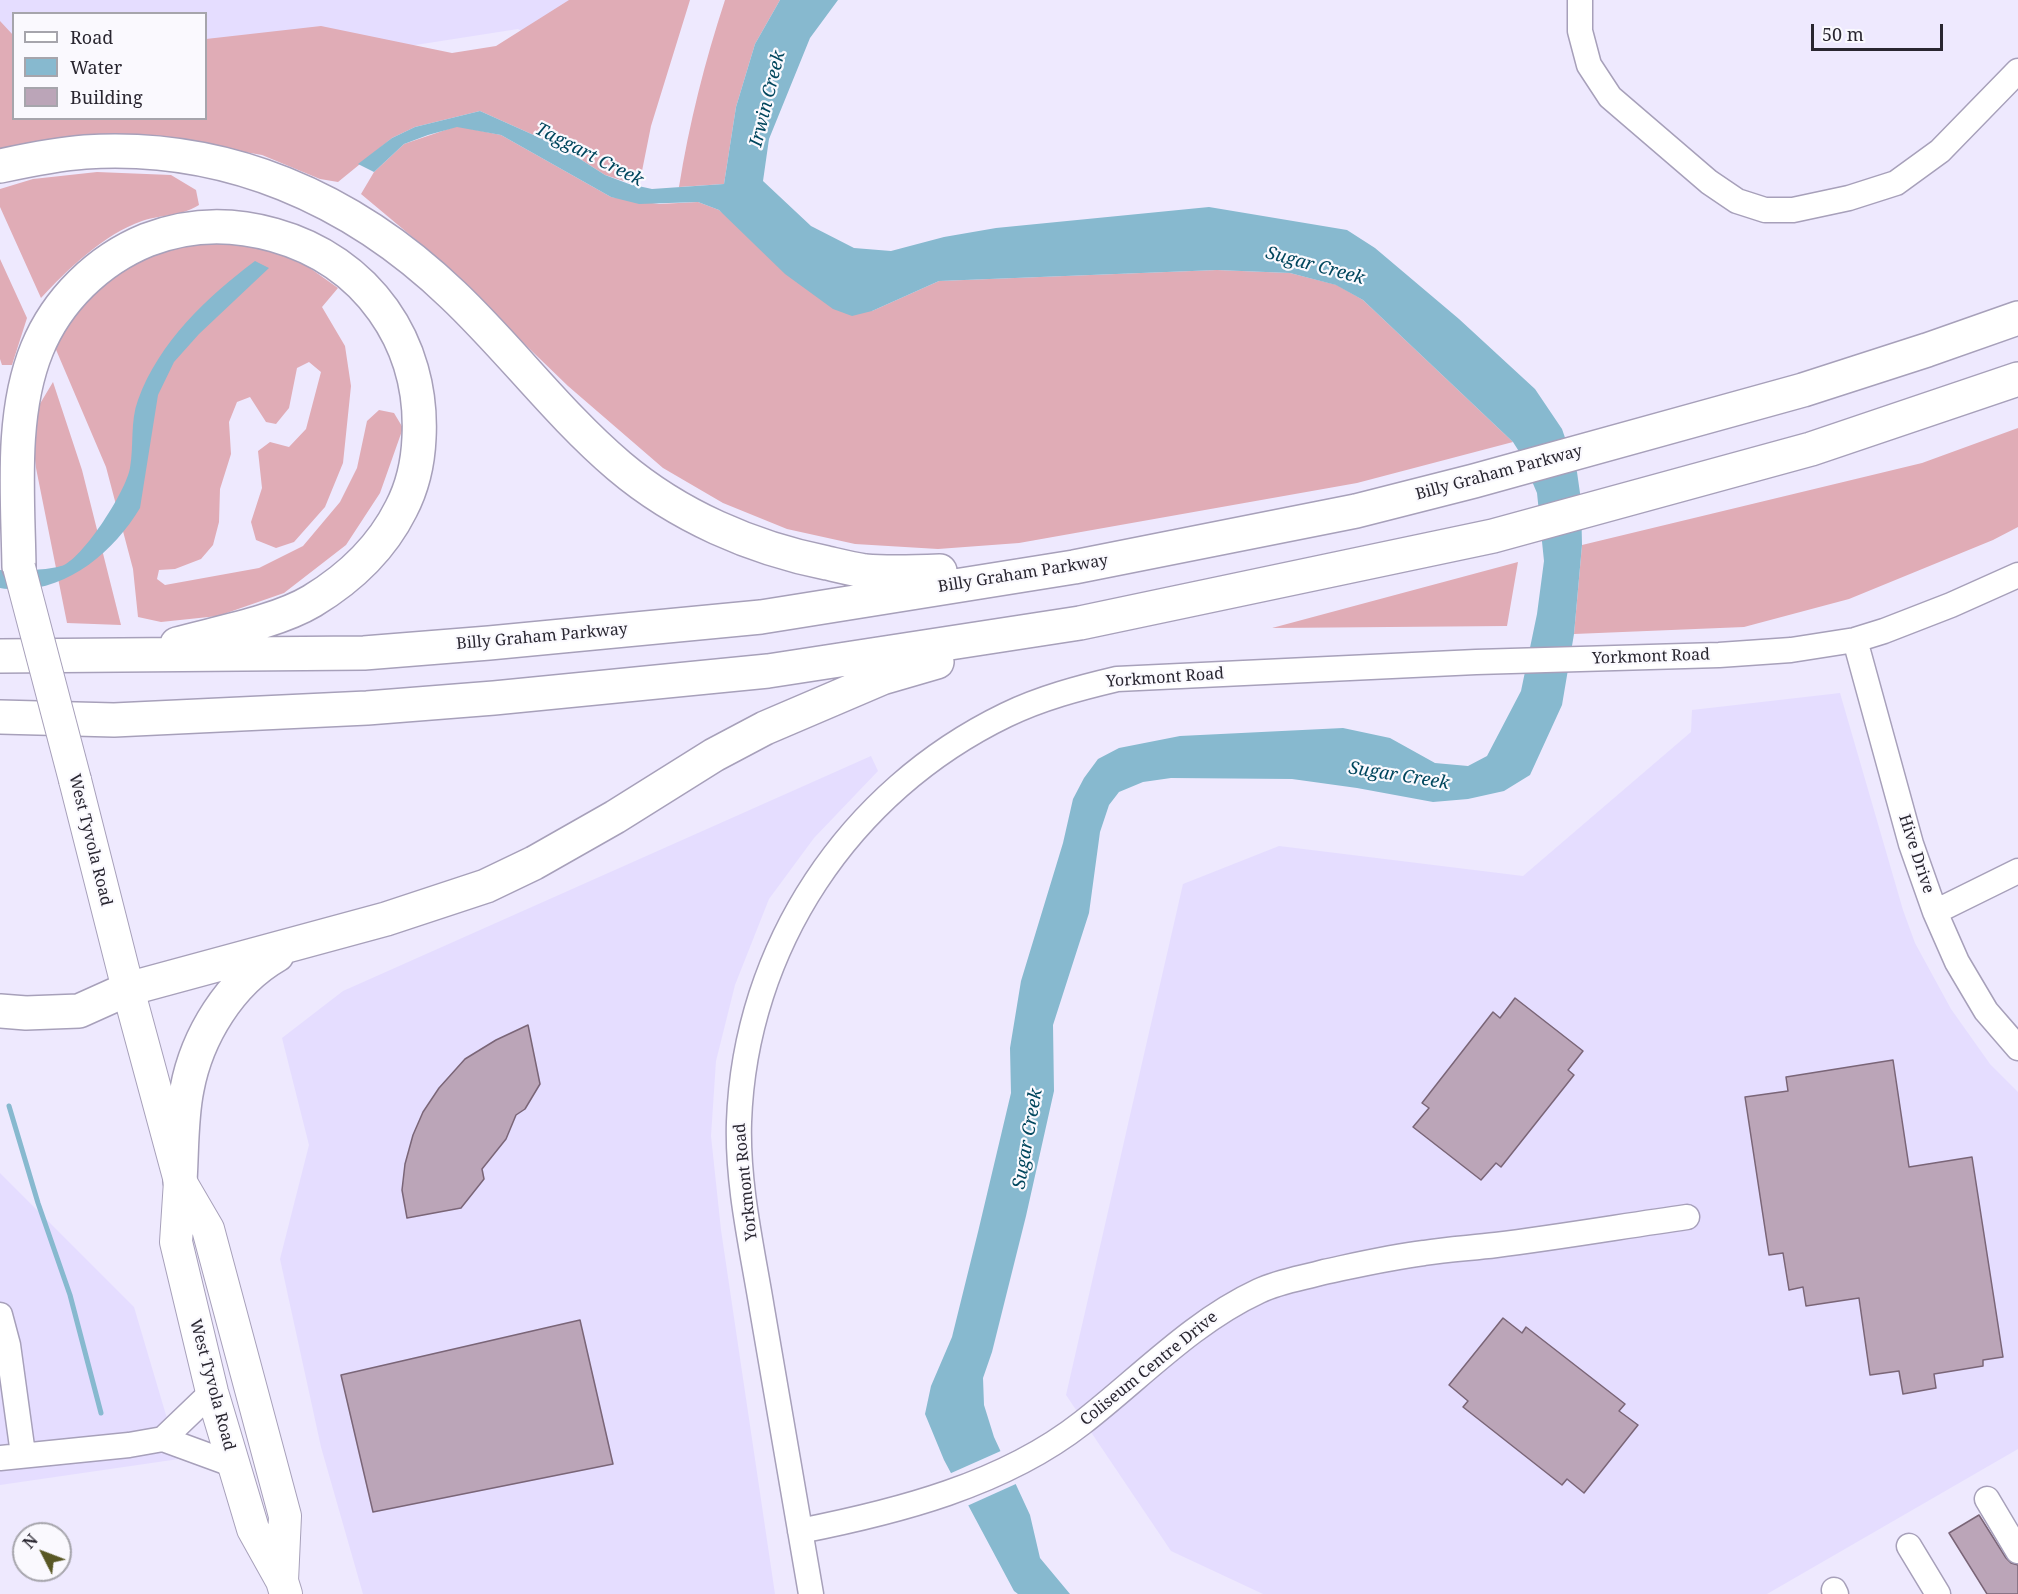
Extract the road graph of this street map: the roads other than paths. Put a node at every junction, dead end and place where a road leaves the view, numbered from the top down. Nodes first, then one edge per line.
1 (1580, 0) edge
2 (2018, 71) edge
3 (0, 166) edge
4 (2018, 318) edge
5 (2018, 368) edge
6 (2018, 379) edge
7 (1966, 397) junction
8 (9, 496) edge
9 (19, 567) joint
10 (1074, 567) junction
11 (2018, 575) edge
12 (1080, 622) junction
13 (1855, 640) junction
14 (0, 656) edge
15 (131, 656) junction
16 (0, 717) edge
17 (2018, 871) edge
18 (1935, 912) junction
19 (297, 943) junction
20 (128, 988) junction
21 (0, 1011) edge
22 (2018, 1048) edge
23 (180, 1181) junction
24 (1687, 1217) dead end
25 (0, 1315) edge
26 (212, 1392) junction
27 (163, 1439) junction
28 (12, 1456) edge
29 (234, 1465) junction
30 (1987, 1499) dead end
31 (800, 1531) junction
32 (1909, 1546) dead end
33 (2018, 1551) edge
34 (284, 1587) edge
35 (811, 1594) edge
36 (1938, 1594) edge

1 - 2 street
3 - 10 highway
4 - 10 highway, Billy Graham Parkway
5 - 7 street
6 - 7 highway
7 - 12 highway
8 - 9 highway
8 - 15 highway
9 - 20 main road, West Tyvola Road, bridge
10 - 15 highway, Billy Graham Parkway
11 - 13 street, Yorkmont Road
12 - 16 highway
12 - 19 highway
13 - 18 street, Hive Drive
13 - 31 street, Yorkmont Road
14 - 15 highway, Billy Graham Parkway
17 - 18 street
18 - 22 street, Hive Drive
19 - 20 highway
19 - 23 highway
20 - 21 highway
20 - 23 main road, West Tyvola Road
23 - 26 main road, West Tyvola Road
23 - 34 main road, West Tyvola Road
24 - 31 street, Coliseum Centre Drive
25 - 28 street
26 - 27 street
26 - 29 main road, West Tyvola Road
27 - 28 street
27 - 29 street
29 - 34 main road, West Tyvola Road
30 - 33 street
31 - 35 street, Yorkmont Road
32 - 36 street

